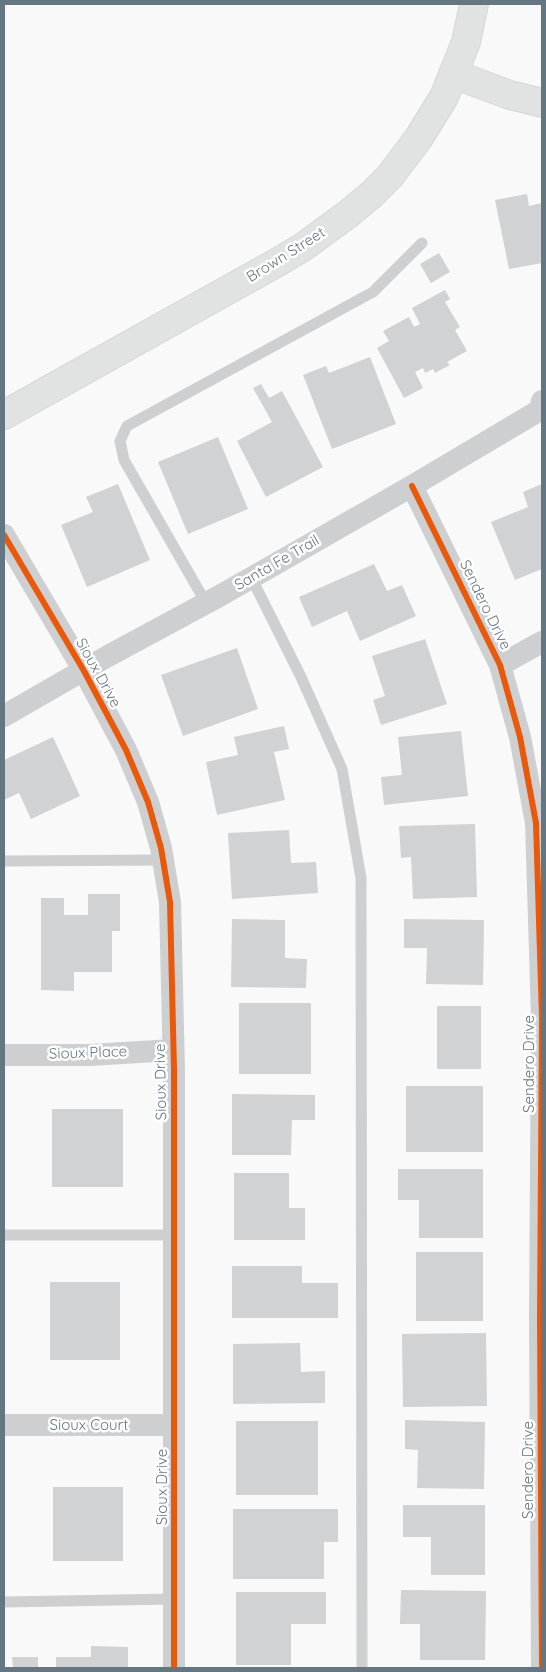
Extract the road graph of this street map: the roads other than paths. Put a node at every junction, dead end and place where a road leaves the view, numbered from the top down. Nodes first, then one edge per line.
1 (474, 4) edge
2 (453, 74) junction
3 (542, 102) edge
4 (422, 243) dead end
5 (542, 401) edge
6 (4, 415) edge
7 (412, 486) junction
8 (4, 535) edge
9 (251, 577) junction
10 (206, 603) junction
11 (542, 642) edge
12 (500, 665) junction
13 (84, 671) junction
14 (4, 716) edge
15 (163, 860) junction
16 (4, 861) edge
17 (173, 1050) junction
18 (4, 1055) edge
19 (4, 1235) edge
20 (173, 1235) junction
21 (4, 1425) edge
22 (174, 1425) junction
23 (174, 1599) junction
24 (4, 1602) edge
25 (174, 1668) edge
26 (362, 1668) edge
27 (542, 1668) edge

1 - 2 main road, Brown Street
2 - 3 main road
2 - 6 main road, Brown Street
4 - 10 lane
5 - 7 street, Santa Fe Trail
7 - 9 street, Santa Fe Trail
7 - 12 street, Sendero Drive
8 - 13 street, Sioux Drive
9 - 10 street, Santa Fe Trail
9 - 26 lane
10 - 13 street, Santa Fe Trail
11 - 12 street
12 - 27 street, Sendero Drive
13 - 14 street, Santa Fe Trail
13 - 15 street, Sioux Drive
15 - 16 lane
15 - 17 street, Sioux Drive
17 - 18 street, Sioux Place
17 - 20 street, Sioux Drive
19 - 20 lane
20 - 22 street, Sioux Drive
21 - 22 street, Sioux Court
22 - 23 street, Sioux Drive
23 - 24 lane
23 - 25 street, Sioux Drive

